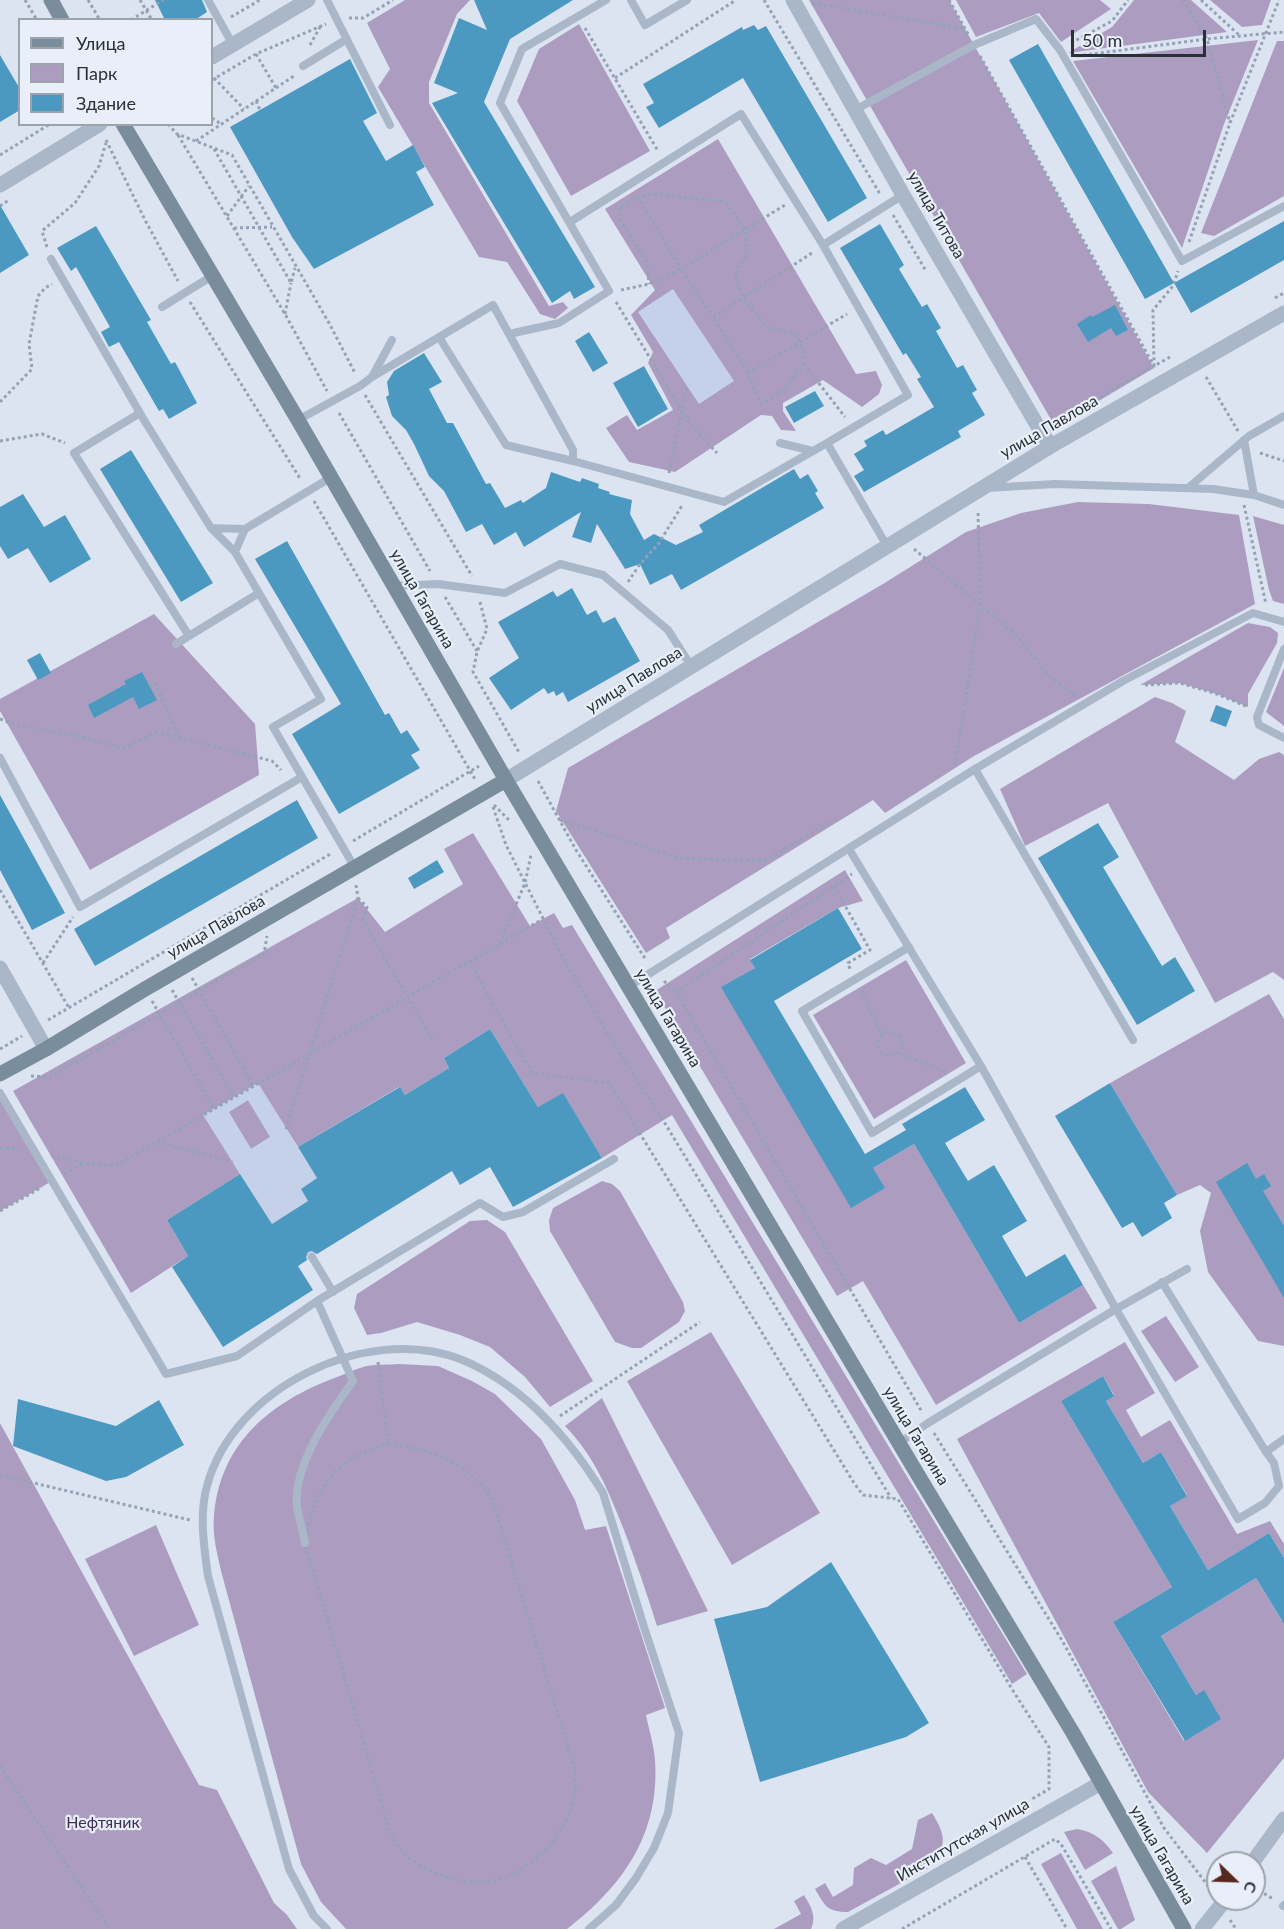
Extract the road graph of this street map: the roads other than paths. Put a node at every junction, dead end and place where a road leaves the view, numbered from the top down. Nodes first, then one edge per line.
1 (51, 0) edge
2 (208, 0) edge
3 (308, 0) edge
4 (327, 0) edge
5 (606, 0) edge
6 (631, 0) edge
7 (687, 0) edge
8 (793, 0) edge
9 (61, 18) edge
10 (347, 39) junction
11 (233, 45) junction
12 (213, 56) edge
13 (303, 66) road end
14 (855, 110) junction
15 (390, 125) dead end
16 (97, 126) edge
17 (124, 126) edge
18 (0, 185) edge
19 (903, 195) junction
20 (1284, 206) edge
21 (570, 222) junction
22 (823, 245) junction
23 (51, 260) road end
24 (212, 276) junction
25 (162, 308) dead end
26 (1284, 313) edge
27 (509, 333) junction
28 (439, 337) junction
29 (392, 340) dead end
30 (372, 377) junction
31 (140, 413) junction
32 (1284, 416) edge
33 (298, 420) junction
34 (1244, 440) junction
35 (780, 443) dead end
36 (827, 443) junction
37 (1051, 446) junction
38 (813, 451) junction
39 (573, 460) junction
40 (330, 478) junction
41 (1188, 488) junction
42 (977, 491) junction
43 (1254, 495) junction
44 (1284, 505) edge
45 (211, 528) junction
46 (245, 529) junction
47 (887, 546) junction
48 (235, 552) junction
49 (393, 586) junction
50 (259, 593) junction
51 (1284, 622) edge
52 (189, 636) junction
53 (176, 644) dead end
54 (1284, 649) edge
55 (691, 666) junction
56 (1284, 738) edge
57 (0, 758) edge
58 (975, 769) junction
59 (302, 777) junction
60 (506, 780) junction
61 (849, 849) junction
62 (354, 868) junction
63 (909, 947) junction
64 (0, 968) edge
65 (628, 987) junction
66 (1133, 1040) dead end
67 (46, 1049) junction
68 (981, 1066) junction
69 (0, 1074) edge
70 (0, 1093) edge
71 (614, 1159) dead end
72 (312, 1257) dead end
73 (1187, 1269) dead end
74 (1162, 1282) junction
75 (333, 1292) junction
76 (317, 1301) junction
77 (1116, 1309) junction
78 (343, 1359) junction
79 (1284, 1439) edge
80 (899, 1443) junction
81 (1266, 1452) junction
82 (305, 1544) road end
83 (1101, 1783) junction
84 (1284, 1819) edge
85 (1261, 1851) edge
86 (1216, 1911) edge
87 (327, 1929) edge
88 (590, 1929) edge
89 (843, 1929) edge
90 (1184, 1929) edge
91 (1202, 1929) edge

1 - 9 main road
2 - 11 lane
3 - 11 street
4 - 10 lane
5 - 21 lane
6 - 7 lane
8 - 14 street, улица Титова
10 - 13 lane
10 - 15 lane
11 - 12 street
14 - 19 street, улица Титова
14 - 20 lane
16 - 18 street
17 - 24 main road, улица Гагарина
19 - 22 lane
19 - 37 street, улица Титова
21 - 22 lane
21 - 27 lane
22 - 36 lane
23 - 31 lane
24 - 25 lane
24 - 33 main road, улица Гагарина
26 - 37 street, улица Павлова
27 - 28 lane
27 - 39 lane
28 - 30 lane
28 - 39 lane
29 - 30 lane
30 - 33 lane
31 - 45 lane
31 - 52 lane
32 - 34 lane
33 - 40 main road, улица Гагарина
34 - 41 lane
34 - 43 lane
35 - 38 lane
36 - 38 lane
36 - 47 lane
37 - 42 street, улица Павлова
38 - 39 lane
40 - 46 lane
40 - 49 main road, улица Гагарина
41 - 42 lane
41 - 43 lane
42 - 47 street, улица Павлова
43 - 44 lane
45 - 46 lane
45 - 48 lane
46 - 48 lane
47 - 55 street, улица Павлова
48 - 50 lane
49 - 55 lane
49 - 60 main road, улица Гагарина
50 - 52 lane
50 - 59 lane
51 - 58 lane
52 - 53 lane
54 - 56 lane
55 - 60 street, улица Павлова
57 - 59 lane
58 - 61 lane
58 - 66 lane
59 - 62 lane
60 - 62 main road, улица Павлова
60 - 65 main road, улица Гагарина
61 - 63 lane
61 - 65 lane
62 - 67 main road, улица Павлова
63 - 68 lane
63 - 68 lane
64 - 67 street
65 - 80 main road, улица Гагарина
67 - 69 main road, улица Павлова
68 - 77 lane
70 - 76 lane
71 - 75 lane
72 - 75 lane
73 - 74 lane
74 - 77 lane
74 - 81 lane
75 - 76 lane
76 - 78 lane
77 - 80 lane
77 - 81 lane
78 - 82 lane
78 - 87 lane
78 - 88 lane
79 - 81 lane
80 - 83 main road, улица Гагарина
83 - 89 street, Институтская улица
83 - 90 main road, улица Гагарина
84 - 85 street
86 - 91 street

